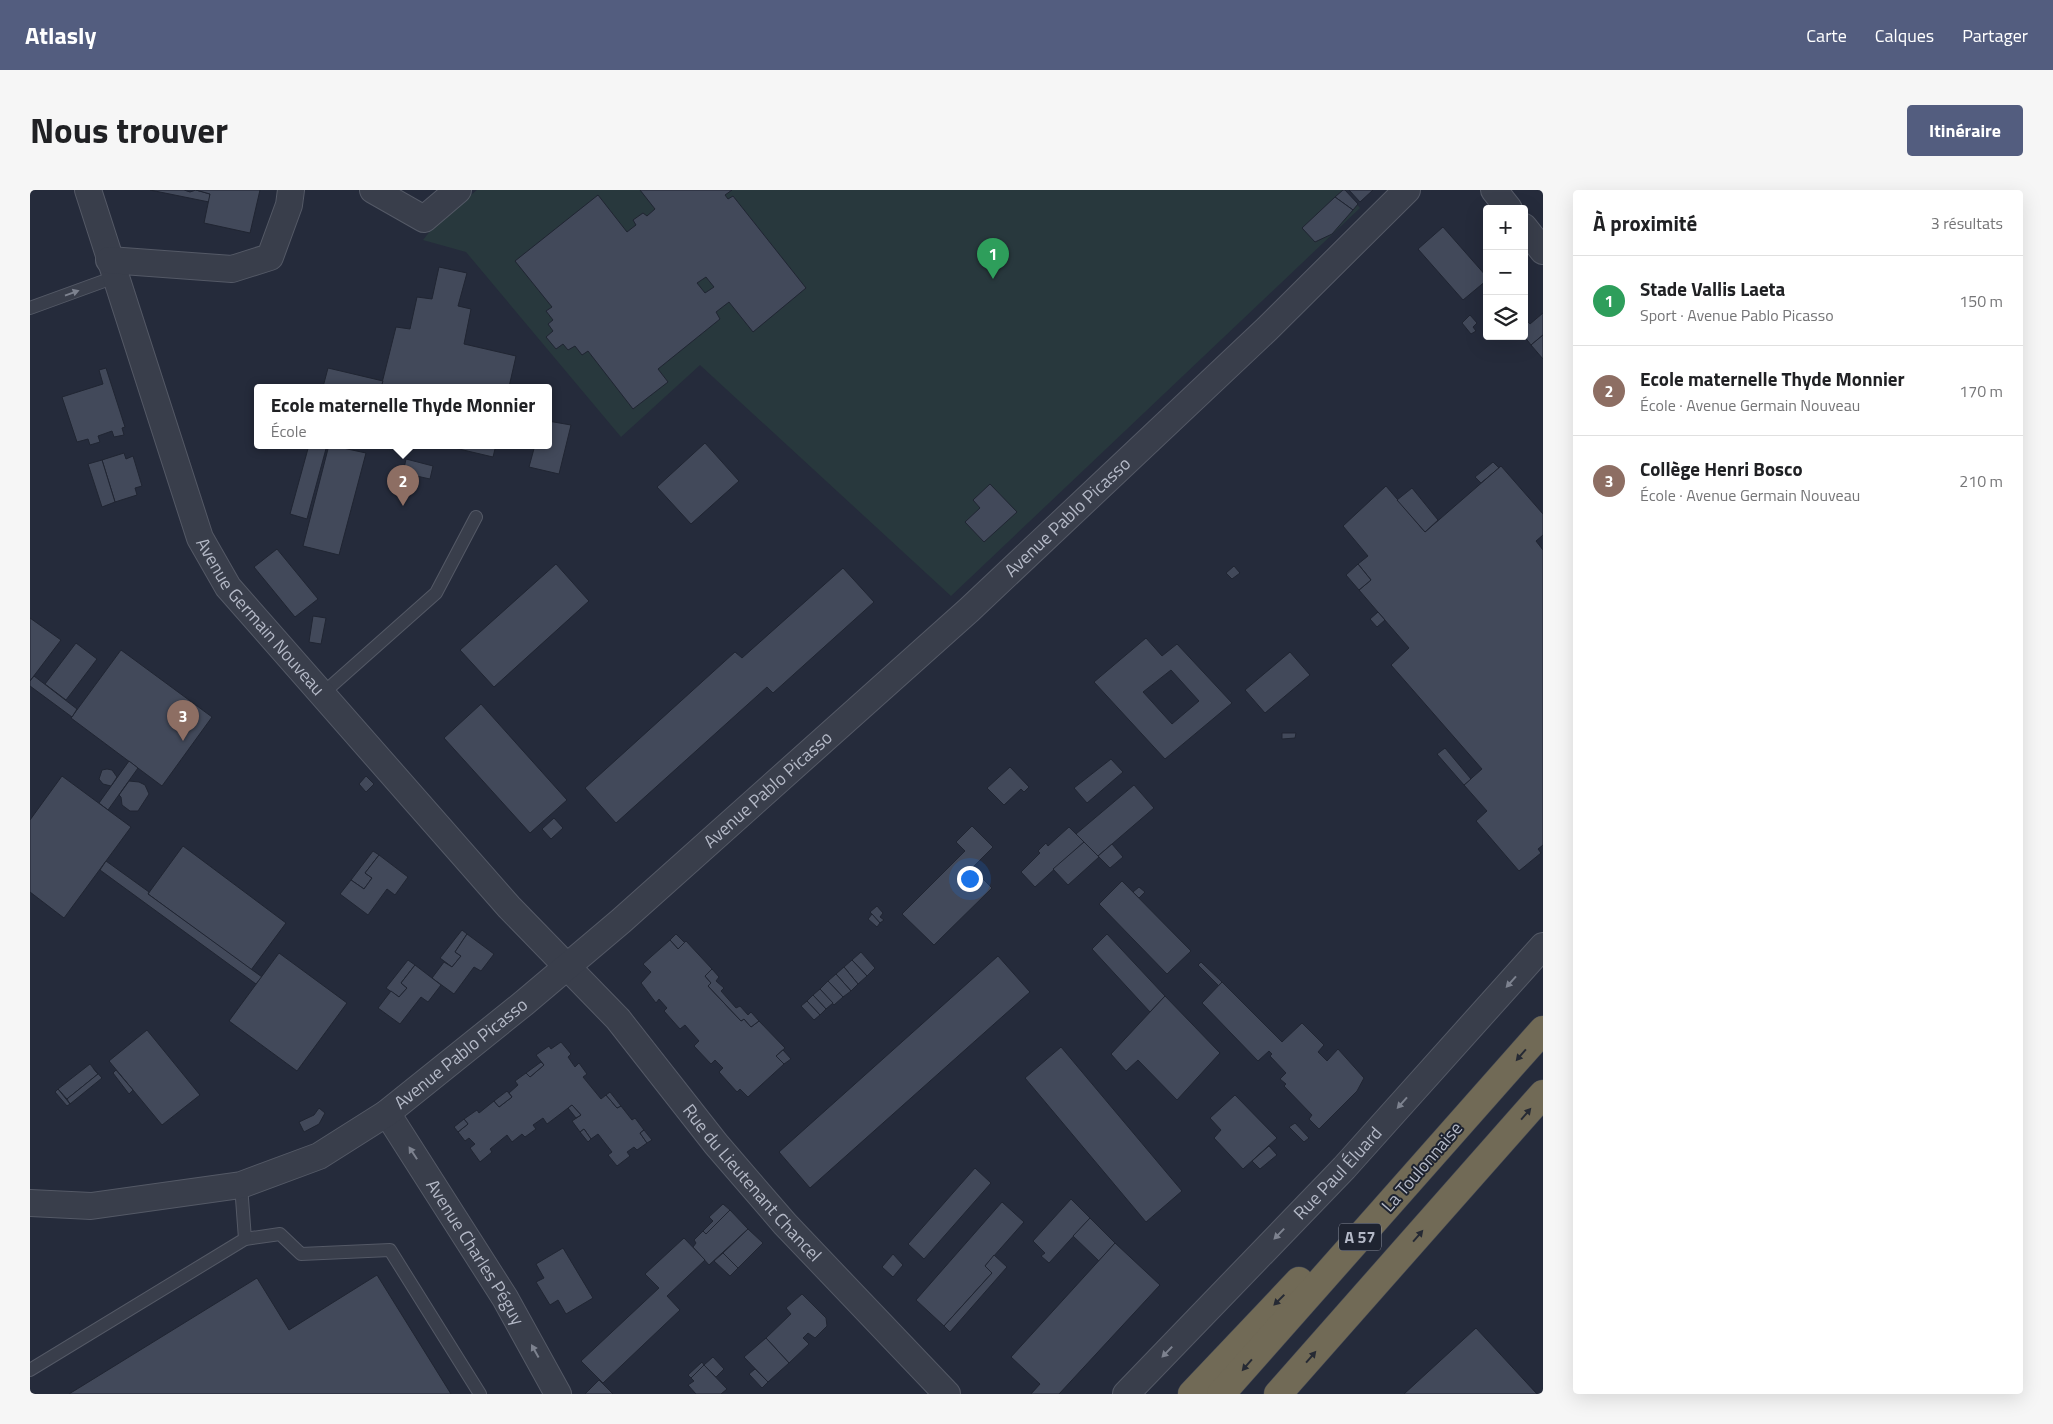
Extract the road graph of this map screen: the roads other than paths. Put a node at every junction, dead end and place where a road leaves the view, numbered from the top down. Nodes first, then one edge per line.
1 (88, 190) edge
2 (291, 190) edge
3 (373, 190) edge
4 (458, 190) edge
5 (1407, 190) edge
6 (1494, 190) edge
7 (1506, 205) edge
8 (1528, 232) edge
9 (1543, 251) edge
10 (112, 269) junction
11 (30, 308) edge
12 (476, 517) dead end
13 (321, 695) junction
14 (1543, 946) edge
15 (568, 965) junction
16 (1543, 1030) edge
17 (1499, 1079) junction
18 (1543, 1094) edge
19 (387, 1113) junction
20 (241, 1185) junction
21 (30, 1203) edge
22 (245, 1239) junction
23 (30, 1370) edge
24 (480, 1394) edge
25 (558, 1394) edge
26 (947, 1394) edge
27 (1126, 1394) edge
28 (1192, 1394) edge
29 (1221, 1394) edge
30 (1278, 1394) edge

1 - 10 street, Avenue Germain Nouveau
2 - 10 street
3 - 4 street
5 - 15 street, Avenue Pablo Picasso
6 - 7 street
8 - 9 street
11 -> 10 lane
10 - 13 street, Avenue Germain Nouveau
12 - 13 lane
13 - 15 street, Avenue Germain Nouveau
14 -> 27 street, Rue Paul Éluard
15 - 19 street, Avenue Pablo Picasso
15 - 26 street, Rue du Lieutenant Chancel
16 -> 17 highway, La Toulonnaise / A 57
17 -> 28 highway
17 -> 29 highway, La Toulonnaise / A 57
30 -> 18 highway, A 57
19 - 20 street, Avenue Pablo Picasso
25 -> 19 street, Avenue Charles Péguy
20 - 21 street, Avenue Pablo Picasso
20 - 22 lane
22 - 23 lane
22 - 24 lane

